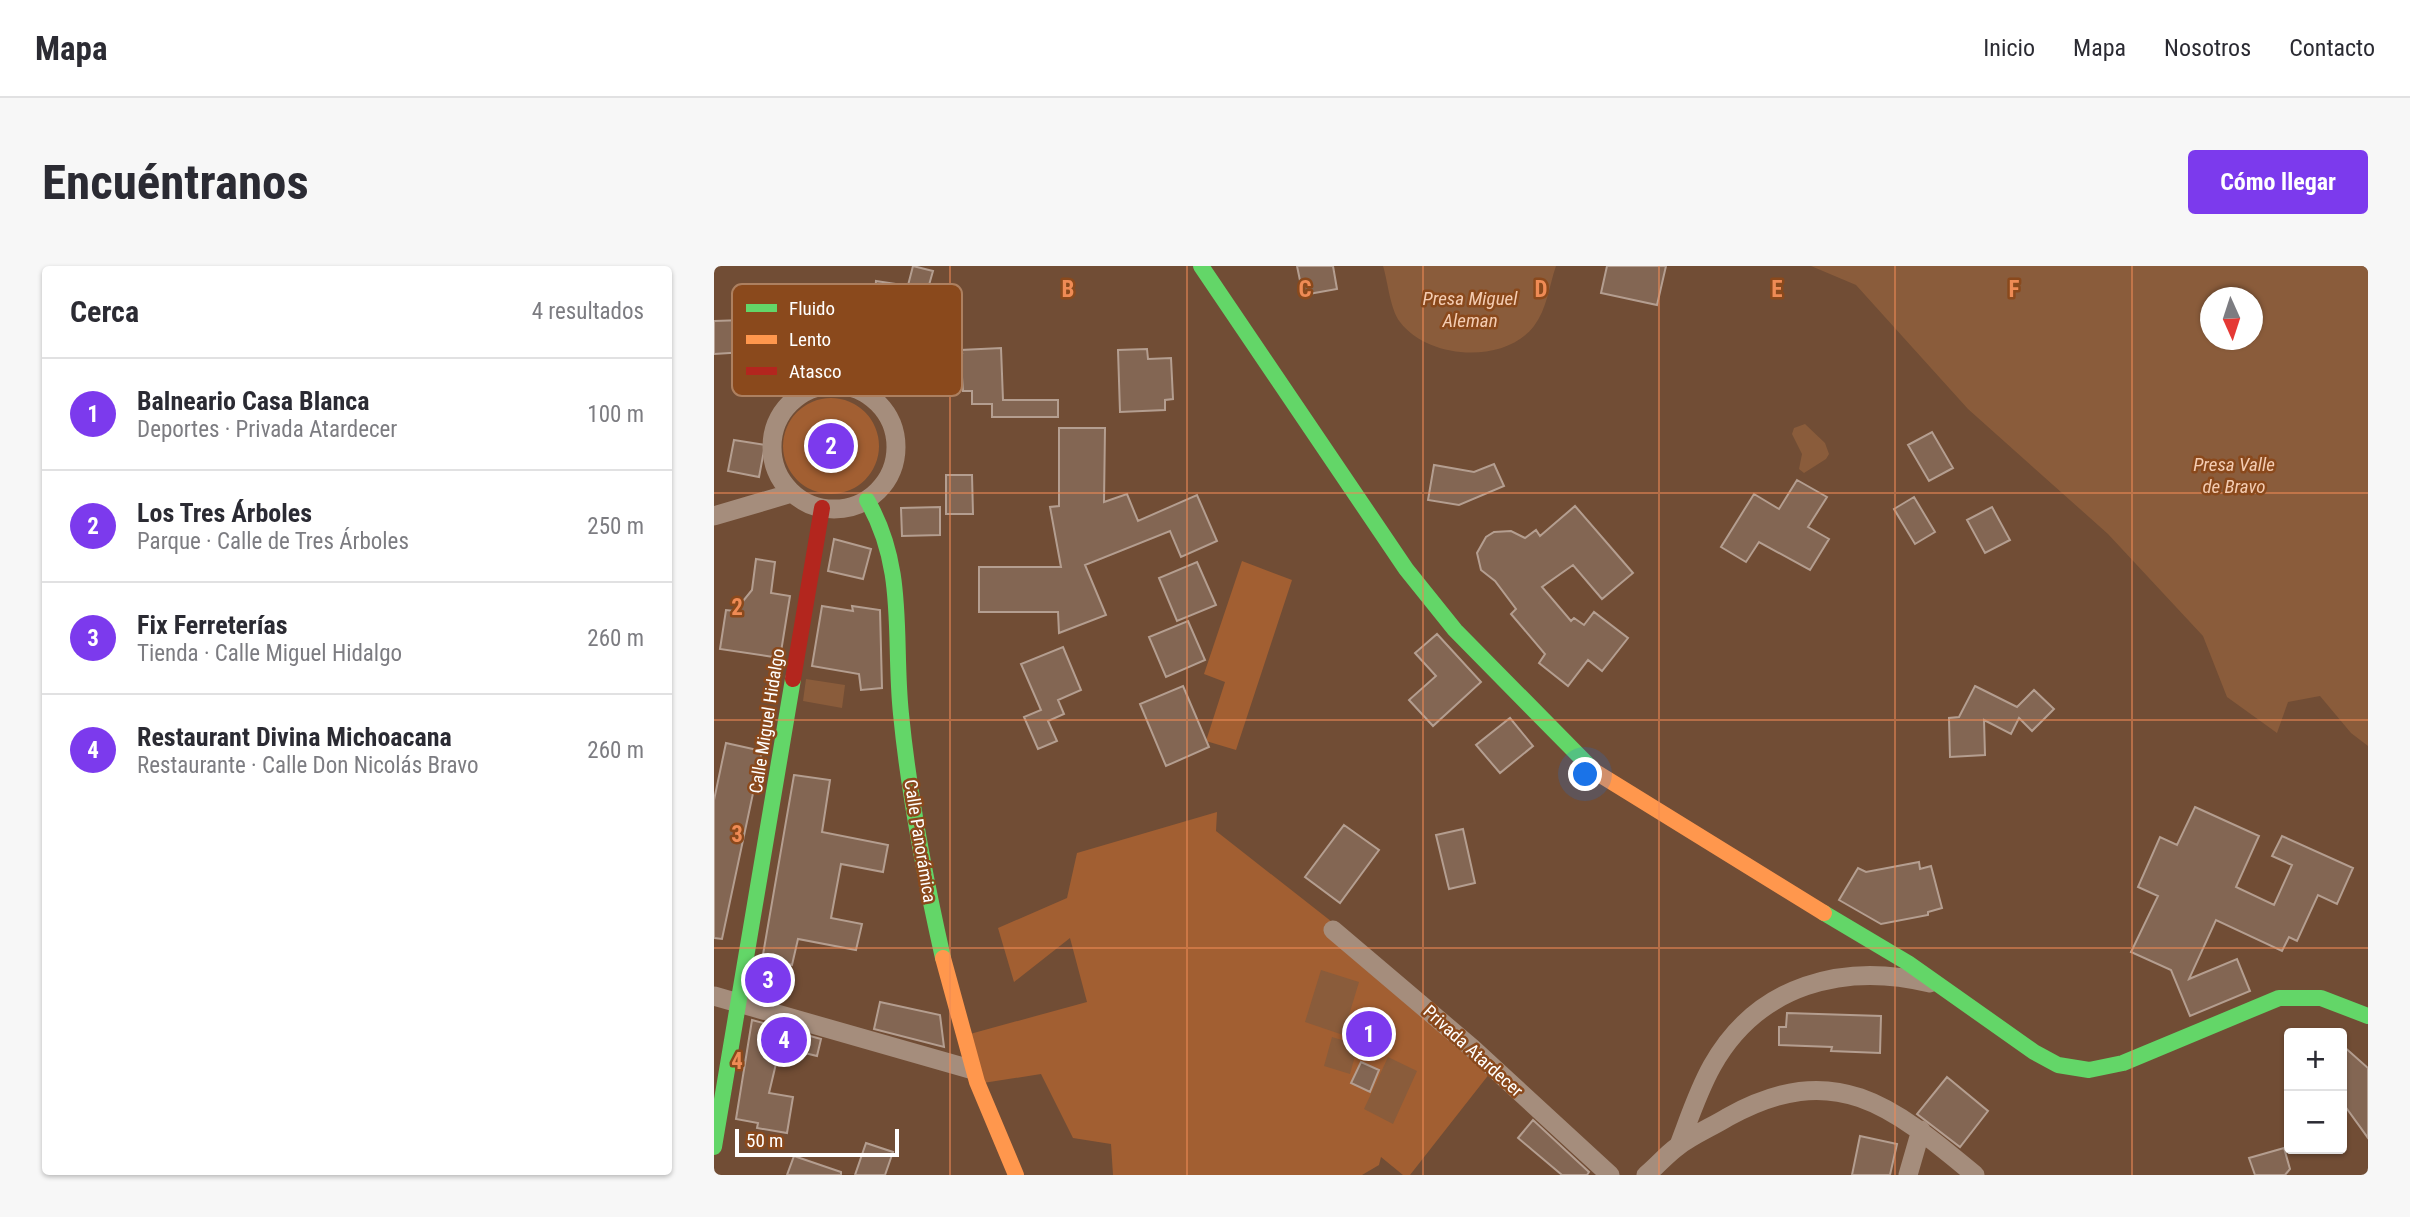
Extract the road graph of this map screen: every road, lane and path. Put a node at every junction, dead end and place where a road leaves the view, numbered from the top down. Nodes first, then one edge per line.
1 (1201, 266) edge
2 (799, 396) edge
3 (871, 396) edge
4 (792, 493) junction
5 (867, 500) junction
6 (822, 508) junction
7 (714, 516) edge
8 (1333, 930) dead end
9 (1946, 987) junction
10 (714, 996) edge
11 (741, 1003) junction
12 (2368, 1016) edge
13 (971, 1069) junction
14 (1921, 1130) junction
15 (1679, 1145) junction
16 (714, 1147) edge
17 (1016, 1175) edge
18 (1610, 1175) edge
19 (1646, 1175) edge
20 (1908, 1175) edge
21 (1975, 1175) edge

1 - 9 main road
2 - 4 street
3 - 5 street
4 - 6 street
4 - 7 street
5 - 6 street
5 - 13 main road, Calle Panorámica
6 - 11 main road, Calle Miguel Hidalgo
8 - 18 street, Privada Atardecer
9 - 12 main road
9 - 15 street
10 - 11 street
11 - 13 street
11 - 16 main road, Calle Miguel Hidalgo
13 - 17 main road, Calle Panorámica
14 - 15 street
14 - 20 street
14 - 21 street
15 - 19 street

